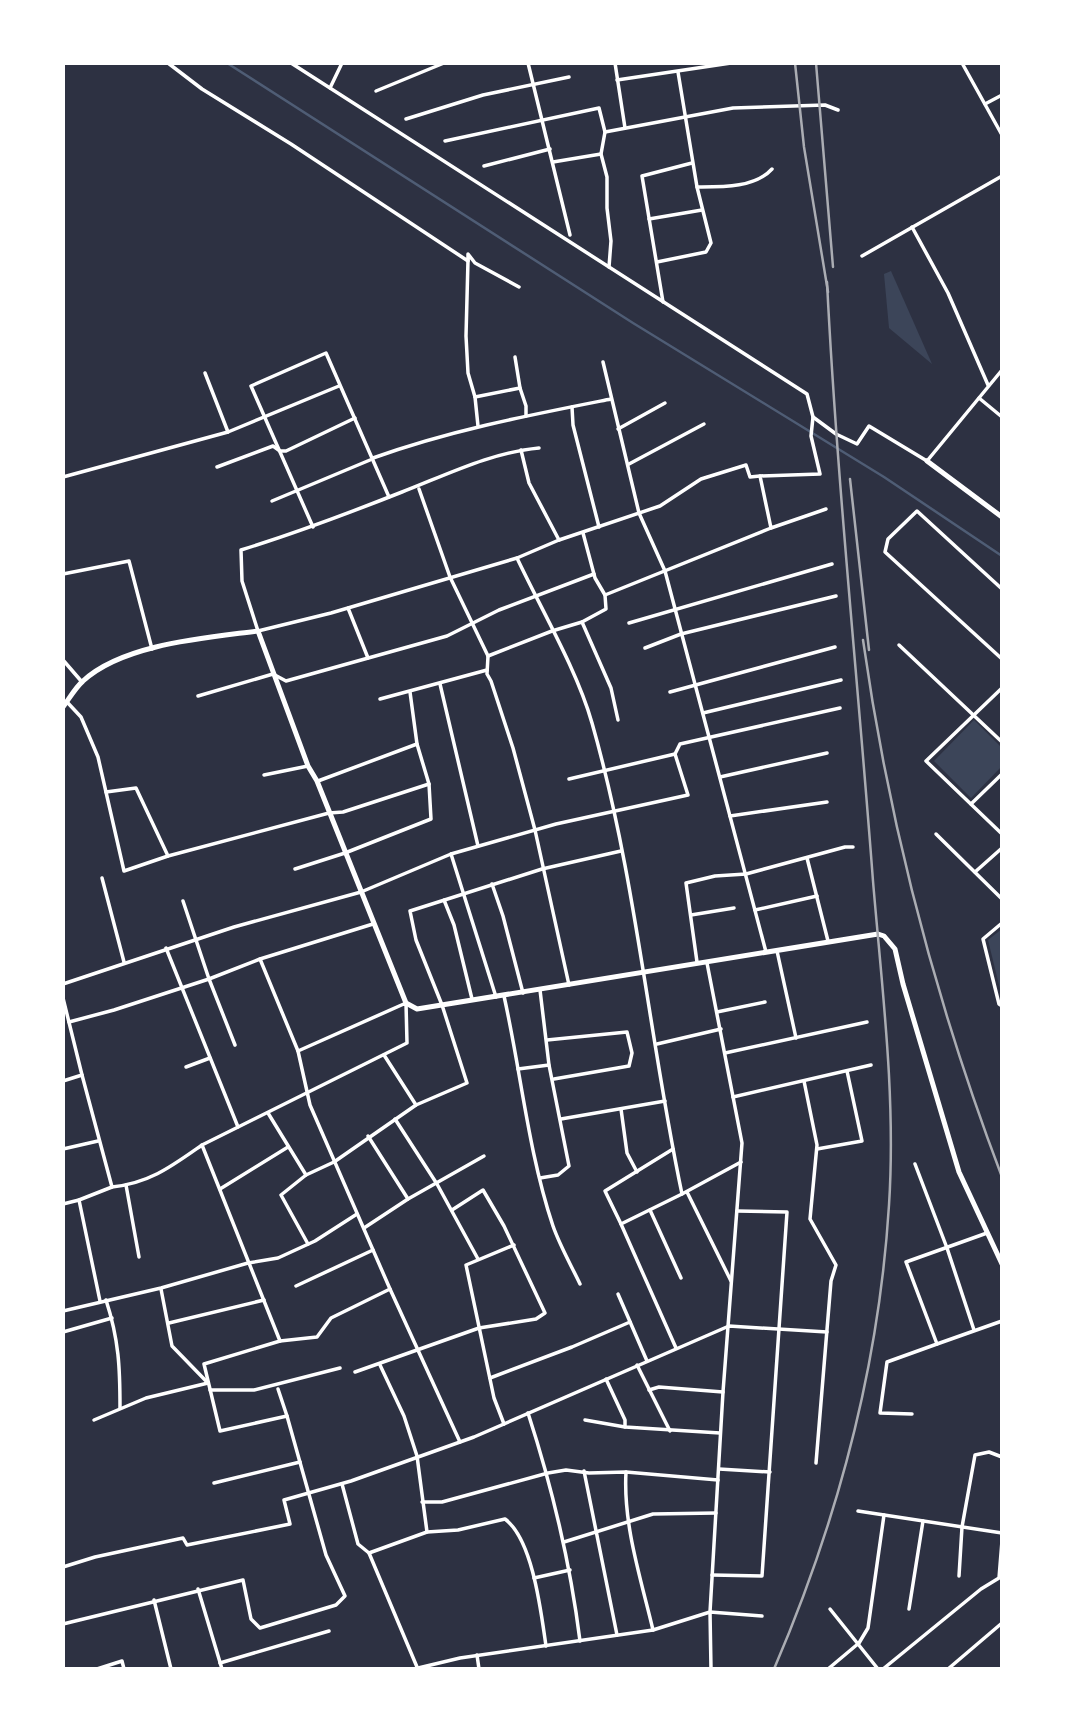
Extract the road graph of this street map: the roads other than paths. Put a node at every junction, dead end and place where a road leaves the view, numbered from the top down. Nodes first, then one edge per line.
1 (168, 63) edge
2 (291, 63) edge
3 (342, 63) edge
4 (444, 63) edge
5 (528, 63) edge
6 (615, 63) edge
7 (731, 63) edge
8 (962, 63) edge
9 (678, 72) junction
10 (569, 76) dead end
11 (617, 80) junction
12 (533, 84) junction
13 (330, 89) junction
14 (376, 91) dead end
15 (1002, 95) edge
16 (985, 104) junction
17 (838, 110) dead end
18 (686, 117) junction
19 (407, 119) dead end
20 (543, 120) junction
21 (625, 128) junction
22 (605, 132) junction
23 (1002, 135) edge
24 (445, 141) dead end
25 (550, 149) junction
26 (601, 154) junction
27 (553, 162) junction
28 (693, 163) junction
29 (484, 166) dead end
30 (772, 169) dead end
31 (1002, 176) edge
32 (697, 187) junction
33 (702, 210) junction
34 (649, 219) junction
35 (912, 227) junction
36 (570, 235) dead end
37 (468, 254) junction
38 (862, 256) dead end
39 (657, 262) junction
40 (609, 267) junction
41 (519, 287) dead end
42 (663, 302) junction
43 (515, 357) dead end
44 (603, 362) dead end
45 (1002, 370) edge
46 (205, 373) dead end
47 (988, 385) junction
48 (340, 386) junction
49 (520, 388) junction
50 (475, 397) junction
51 (979, 398) junction
52 (611, 399) junction
53 (665, 403) dead end
54 (572, 407) junction
55 (265, 416) junction
56 (526, 416) junction
57 (813, 417) junction
58 (1002, 417) edge
59 (355, 418) junction
60 (704, 424) dead end
61 (478, 426) junction
62 (618, 429) junction
63 (228, 432) junction
64 (539, 448) dead end
65 (278, 449) junction
66 (521, 450) junction
67 (371, 459) junction
68 (927, 461) junction
69 (629, 464) junction
70 (217, 467) dead end
71 (760, 476) junction
72 (63, 477) edge
73 (419, 489) dead end
74 (297, 490) junction
75 (389, 497) junction
76 (272, 501) dead end
77 (825, 509) dead end
78 (639, 513) junction
79 (1002, 517) edge
80 (313, 527) junction
81 (599, 527) junction
82 (771, 528) junction
83 (582, 532) junction
84 (559, 540) junction
85 (517, 558) junction
86 (832, 564) dead end
87 (594, 573) junction
88 (665, 573) junction
89 (63, 574) edge
90 (450, 577) junction
91 (1002, 589) edge
92 (605, 595) junction
93 (836, 596) dead end
94 (536, 597) junction
95 (348, 608) junction
96 (674, 608) junction
97 (582, 622) junction
98 (629, 623) dead end
99 (472, 624) junction
100 (258, 631) junction
101 (552, 631) junction
102 (681, 634) junction
103 (899, 645) dead end
104 (835, 646) dead end
105 (645, 648) dead end
106 (152, 649) junction
107 (488, 656) junction
108 (368, 658) junction
109 (1002, 659) edge
110 (63, 660) edge
111 (487, 670) junction
112 (273, 674) junction
113 (841, 680) dead end
114 (82, 682) junction
115 (440, 684) junction
116 (695, 685) junction
117 (1002, 688) edge
118 (410, 692) junction
119 (670, 692) dead end
120 (198, 696) dead end
121 (380, 699) dead end
122 (65, 704) edge
123 (840, 708) dead end
124 (703, 713) junction
125 (973, 716) junction
126 (618, 720) dead end
127 (710, 739) junction
128 (1002, 742) edge
129 (417, 744) junction
130 (827, 752) dead end
131 (675, 754) junction
132 (308, 765) junction
133 (604, 770) junction
134 (1002, 774) edge
135 (264, 775) dead end
136 (720, 777) junction
137 (569, 779) dead end
138 (317, 781) junction
139 (429, 784) junction
140 (106, 792) junction
141 (827, 802) dead end
142 (971, 804) junction
143 (614, 811) junction
144 (329, 813) junction
145 (730, 816) junction
146 (535, 830) junction
147 (936, 834) dead end
148 (1002, 834) edge
149 (478, 846) junction
150 (853, 848) dead end
151 (1002, 848) edge
152 (621, 851) junction
153 (345, 853) junction
154 (451, 854) junction
155 (168, 856) junction
156 (807, 858) junction
157 (295, 869) dead end
158 (542, 869) junction
159 (975, 872) junction
160 (746, 874) junction
161 (102, 878) dead end
162 (492, 884) junction
163 (361, 892) junction
164 (463, 894) junction
165 (817, 896) junction
166 (1002, 899) edge
167 (444, 900) junction
168 (183, 901) dead end
169 (734, 908) dead end
170 (755, 910) junction
171 (691, 915) junction
172 (1002, 923) edge
173 (373, 924) junction
174 (195, 939) junction
175 (828, 941) junction
176 (166, 948) junction
177 (776, 950) junction
178 (766, 952) junction
179 (260, 958) junction
180 (124, 962) junction
181 (707, 962) junction
182 (697, 964) junction
183 (644, 973) junction
184 (209, 979) junction
185 (63, 984) edge
186 (569, 985) junction
187 (182, 988) junction
188 (540, 990) junction
189 (523, 993) junction
190 (504, 996) junction
191 (496, 997) junction
192 (63, 998) edge
193 (472, 1001) junction
194 (765, 1002) dead end
195 (406, 1003) junction
196 (442, 1005) junction
197 (1002, 1006) edge
198 (717, 1012) junction
199 (69, 1022) junction
200 (867, 1022) dead end
201 (721, 1029) junction
202 (796, 1038) junction
203 (547, 1040) junction
204 (657, 1044) junction
205 (235, 1045) dead end
206 (298, 1051) junction
207 (725, 1053) junction
208 (384, 1055) junction
209 (210, 1058) junction
210 (549, 1065) junction
211 (871, 1065) dead end
212 (186, 1067) dead end
213 (518, 1069) junction
214 (847, 1071) junction
215 (82, 1075) junction
216 (554, 1079) junction
217 (63, 1080) edge
218 (804, 1081) junction
219 (308, 1093) junction
220 (733, 1097) junction
221 (665, 1101) junction
222 (416, 1105) junction
223 (621, 1109) junction
224 (268, 1113) junction
225 (395, 1119) junction
226 (561, 1119) junction
227 (238, 1128) junction
228 (368, 1136) junction
229 (98, 1141) junction
230 (202, 1145) junction
231 (288, 1147) junction
232 (63, 1149) edge
233 (673, 1149) junction
234 (817, 1149) junction
235 (484, 1156) dead end
236 (334, 1162) junction
237 (741, 1162) junction
238 (915, 1164) dead end
239 (637, 1172) junction
240 (306, 1175) junction
241 (540, 1178) junction
242 (437, 1184) junction
243 (126, 1185) junction
244 (112, 1186) junction
245 (220, 1189) junction
246 (685, 1193) junction
247 (408, 1199) junction
248 (79, 1200) junction
249 (63, 1204) edge
250 (452, 1210) junction
251 (650, 1210) junction
252 (737, 1211) junction
253 (356, 1214) junction
254 (621, 1224) junction
255 (364, 1228) junction
256 (987, 1233) junction
257 (307, 1244) junction
258 (514, 1245) junction
259 (947, 1248) junction
260 (373, 1251) junction
261 (139, 1257) dead end
262 (478, 1259) junction
263 (248, 1263) junction
264 (1002, 1264) edge
265 (681, 1278) dead end
266 (732, 1282) junction
267 (580, 1284) dead end
268 (296, 1286) dead end
269 (161, 1288) junction
270 (390, 1289) junction
271 (618, 1294) dead end
272 (106, 1300) junction
273 (264, 1300) junction
274 (100, 1302) junction
275 (63, 1311) edge
276 (112, 1318) junction
277 (1002, 1321) edge
278 (630, 1322) junction
279 (169, 1323) junction
280 (729, 1326) junction
281 (479, 1328) junction
282 (779, 1329) junction
283 (974, 1330) junction
284 (63, 1332) edge
285 (827, 1332) junction
286 (279, 1341) junction
287 (937, 1344) junction
288 (676, 1348) junction
289 (418, 1351) junction
290 (647, 1361) junction
291 (380, 1365) junction
292 (637, 1365) junction
293 (340, 1368) dead end
294 (355, 1372) dead end
295 (490, 1378) junction
296 (606, 1379) junction
297 (208, 1383) junction
298 (210, 1390) junction
299 (278, 1390) dead end
300 (649, 1390) junction
301 (723, 1392) junction
302 (120, 1409) junction
303 (528, 1413) junction
304 (912, 1414) dead end
305 (287, 1416) junction
306 (94, 1420) dead end
307 (585, 1420) dead end
308 (504, 1423) junction
309 (625, 1427) junction
310 (670, 1431) junction
311 (720, 1433) junction
312 (460, 1442) junction
313 (417, 1456) junction
314 (1002, 1457) edge
315 (300, 1462) junction
316 (816, 1463) dead end
317 (719, 1469) junction
318 (584, 1471) junction
319 (626, 1472) junction
320 (769, 1472) junction
321 (548, 1473) junction
322 (718, 1480) junction
323 (214, 1483) dead end
324 (342, 1484) junction
325 (309, 1493) junction
326 (422, 1502) junction
327 (858, 1511) dead end
328 (716, 1513) junction
329 (884, 1515) junction
330 (628, 1520) junction
331 (923, 1521) junction
332 (962, 1527) junction
333 (597, 1531) junction
334 (427, 1532) junction
335 (1002, 1533) edge
336 (1002, 1541) edge
337 (564, 1542) junction
338 (369, 1553) junction
339 (63, 1567) edge
340 (571, 1570) junction
341 (712, 1575) junction
342 (959, 1576) dead end
343 (534, 1578) junction
344 (198, 1589) junction
345 (154, 1600) junction
346 (830, 1609) dead end
347 (909, 1609) dead end
348 (710, 1612) junction
349 (762, 1616) dead end
350 (1002, 1623) edge
351 (63, 1624) edge
352 (653, 1630) junction
353 (329, 1631) dead end
354 (617, 1635) junction
355 (580, 1641) junction
356 (859, 1643) junction
357 (545, 1646) junction
358 (477, 1655) junction
359 (220, 1663) junction
360 (97, 1669) edge
361 (124, 1669) edge
362 (171, 1669) edge
363 (222, 1669) edge
364 (416, 1669) edge
365 (479, 1669) edge
366 (711, 1669) edge
367 (828, 1669) edge
368 (880, 1669) edge
369 (948, 1669) edge

1 - 37 street
2 - 13 street
3 - 13 street
4 - 14 street
5 - 12 street
6 - 11 street
7 - 9 street
8 - 16 street
9 - 11 street
9 - 18 street
10 - 12 street
11 - 21 street
12 - 19 street
12 - 20 street
13 - 40 street
15 - 16 street
16 - 23 street
17 - 18 street
18 - 21 street
18 - 28 street
20 - 22 street
20 - 24 street
20 - 25 street
21 - 22 street
22 - 26 street
25 - 27 street
25 - 29 street
26 - 27 street
26 - 40 street
27 - 36 street
28 - 32 street
28 - 34 street
30 - 32 street
31 - 35 street
32 - 33 street
33 - 34 street
33 - 39 street
34 - 39 street
35 - 38 street
35 - 47 street
37 - 41 street
37 - 50 street
39 - 42 street
40 - 42 street
42 - 57 street
43 - 49 street
44 - 52 street
45 - 47 street
46 - 63 street
47 - 51 street
48 - 55 street
48 - 55 street
48 - 59 street
49 - 50 street
49 - 56 street
50 - 61 street
51 - 58 street
51 - 68 street
52 - 54 street
52 - 62 street
53 - 62 street
54 - 56 street
54 - 81 street
55 - 63 street
55 - 65 street
56 - 61 street
57 - 68 street
57 - 71 street
59 - 65 street
59 - 67 street
60 - 69 street
61 - 67 street
62 - 69 street
63 - 72 street
64 - 66 street
65 - 70 street
65 - 74 street
66 - 75 street
66 - 84 street
67 - 74 street
67 - 75 street
68 - 79 street
69 - 78 street
71 - 78 street
71 - 82 street
73 - 90 street
74 - 76 street
74 - 80 street
75 - 80 street
77 - 82 street
78 - 81 street
78 - 88 street
80 - 100 street
81 - 83 street
82 - 88 street
83 - 84 street
83 - 87 street
84 - 85 street
85 - 90 street
85 - 94 street
86 - 96 street
87 - 92 street
87 - 94 street
88 - 92 street
88 - 96 street
89 - 106 street
90 - 95 street
90 - 99 street
91 - 109 street
92 - 97 street
93 - 102 street
94 - 99 street
94 - 101 street
95 - 100 street
95 - 108 street
96 - 98 street
96 - 102 street
97 - 101 street
97 - 126 street
99 - 107 street
99 - 108 street
100 - 106 street
100 - 112 street
101 - 107 street
101 - 133 street
102 - 105 street
102 - 116 street
103 - 125 street
104 - 116 street
106 - 114 street
107 - 111 street
108 - 112 street
110 - 114 street
111 - 115 street
111 - 146 street
112 - 120 street
112 - 132 street
113 - 124 street
114 - 122 street
115 - 118 street
115 - 149 street
116 - 119 street
116 - 124 street
117 - 125 street
118 - 121 street
118 - 129 street
122 - 140 street
123 - 127 street
124 - 127 street
125 - 128 street
125 - 142 street
127 - 131 street
127 - 136 street
129 - 138 street
129 - 139 street
130 - 136 street
131 - 133 street
131 - 143 street
132 - 135 street
132 - 138 street
133 - 137 street
133 - 143 street
134 - 142 street
136 - 145 street
138 - 144 street
139 - 144 street
139 - 153 street
140 - 155 street
140 - 155 street
141 - 145 street
142 - 148 street
143 - 146 street
143 - 152 street
144 - 153 street
144 - 155 street
145 - 160 street
146 - 149 street
146 - 158 street
147 - 159 street
149 - 154 street
150 - 156 street
151 - 159 street
152 - 158 street
152 - 183 street
153 - 157 street
153 - 163 street
154 - 163 street
154 - 164 street
156 - 160 street
156 - 165 street
158 - 162 street
158 - 186 street
159 - 166 street
160 - 170 street
160 - 171 street
161 - 180 street
162 - 164 street
162 - 189 street
163 - 173 street
163 - 174 street
164 - 167 street
164 - 191 street
165 - 170 street
165 - 175 street
167 - 193 street
167 - 196 street
168 - 174 street
169 - 171 street
170 - 178 street
171 - 182 street
172 - 197 street
173 - 179 street
173 - 195 street
174 - 176 street
174 - 184 street
175 - 177 street
175 - 256 street
176 - 180 street
176 - 187 street
177 - 178 street
177 - 202 street
178 - 181 street
179 - 184 street
179 - 206 street
180 - 185 street
181 - 182 street
181 - 198 street
182 - 183 street
183 - 186 street
183 - 204 street
184 - 187 street
184 - 205 street
186 - 188 street
187 - 199 street
187 - 209 street
188 - 189 street
188 - 203 street
189 - 190 street
190 - 191 street
190 - 213 street
191 - 193 street
192 - 199 street
193 - 196 street
194 - 198 street
195 - 196 street
195 - 206 street
195 - 208 street
196 - 222 street
198 - 201 street
199 - 215 street
200 - 202 street
201 - 204 street
201 - 207 street
202 - 207 street
203 - 210 street
203 - 216 street
204 - 221 street
206 - 219 street
207 - 220 street
208 - 219 street
208 - 222 street
209 - 212 street
209 - 227 street
210 - 213 street
210 - 216 street
211 - 214 street
213 - 241 street
214 - 218 street
214 - 234 street
215 - 217 street
215 - 229 street
216 - 226 street
218 - 220 street
218 - 234 street
219 - 224 street
219 - 236 street
220 - 237 street
221 - 223 street
221 - 233 street
222 - 225 street
223 - 226 street
223 - 239 street
224 - 227 street
224 - 231 street
225 - 228 street
225 - 242 street
226 - 241 street
227 - 230 street
228 - 236 street
228 - 247 street
229 - 232 street
229 - 244 street
230 - 243 street
230 - 245 street
231 - 240 street
231 - 245 street
233 - 239 street
233 - 246 street
234 - 285 street
235 - 242 street
236 - 240 street
236 - 253 street
237 - 246 street
237 - 252 street
238 - 259 street
239 - 254 street
240 - 257 street
241 - 267 street
242 - 247 street
242 - 250 street
243 - 244 street
243 - 261 street
244 - 248 street
245 - 263 street
246 - 251 street
246 - 266 street
247 - 255 street
248 - 249 street
248 - 274 street
250 - 258 street
250 - 262 street
251 - 254 street
251 - 265 street
252 - 266 street
252 - 282 street
253 - 255 street
253 - 257 street
254 - 288 street
255 - 260 street
256 - 259 street
256 - 264 street
257 - 263 street
258 - 262 street
258 - 281 street
259 - 283 street
259 - 287 street
260 - 268 street
260 - 270 street
262 - 281 street
263 - 269 street
263 - 273 street
266 - 280 street
269 - 272 street
269 - 279 street
270 - 286 street
270 - 289 street
271 - 278 street
272 - 274 street
272 - 276 street
273 - 279 street
273 - 286 street
274 - 275 street
276 - 284 street
276 - 302 street
277 - 283 street
278 - 290 street
278 - 295 street
279 - 297 street
280 - 282 street
280 - 288 street
280 - 301 street
281 - 289 street
281 - 295 street
282 - 285 street
282 - 320 street
283 - 287 street
285 - 316 street
286 - 297 street
287 - 304 street
288 - 290 street
289 - 291 street
289 - 312 street
290 - 292 street
291 - 294 street
291 - 313 street
292 - 296 street
292 - 300 street
293 - 298 street
295 - 308 street
296 - 303 street
296 - 309 street
297 - 298 street
297 - 302 street
298 - 305 street
299 - 305 street
300 - 301 street
300 - 310 street
301 - 311 street
302 - 306 street
303 - 308 street
303 - 321 street
305 - 315 street
307 - 309 street
308 - 312 street
309 - 310 street
310 - 311 street
311 - 317 street
312 - 313 street
313 - 324 street
313 - 326 street
314 - 332 street
315 - 323 street
315 - 325 street
317 - 320 street
317 - 322 street
318 - 319 street
318 - 321 street
318 - 333 street
319 - 322 street
319 - 330 street
320 - 341 street
321 - 326 street
321 - 337 street
322 - 328 street
324 - 325 street
324 - 338 street
325 - 339 street
325 - 344 street
326 - 334 street
327 - 329 street
328 - 330 street
328 - 341 street
329 - 331 street
329 - 356 street
330 - 333 street
330 - 352 street
331 - 332 street
331 - 347 street
332 - 335 street
332 - 342 street
333 - 337 street
333 - 354 street
334 - 338 street
334 - 343 street
336 - 368 street
337 - 340 street
338 - 364 street
340 - 343 street
340 - 355 street
341 - 348 street
343 - 357 street
344 - 345 street
344 - 359 street
345 - 351 street
345 - 362 street
346 - 356 street
348 - 349 street
348 - 352 street
348 - 366 street
350 - 369 street
352 - 354 street
353 - 359 street
354 - 355 street
355 - 357 street
356 - 367 street
356 - 368 street
357 - 358 street
358 - 364 street
358 - 365 street
359 - 363 street
360 - 361 street

